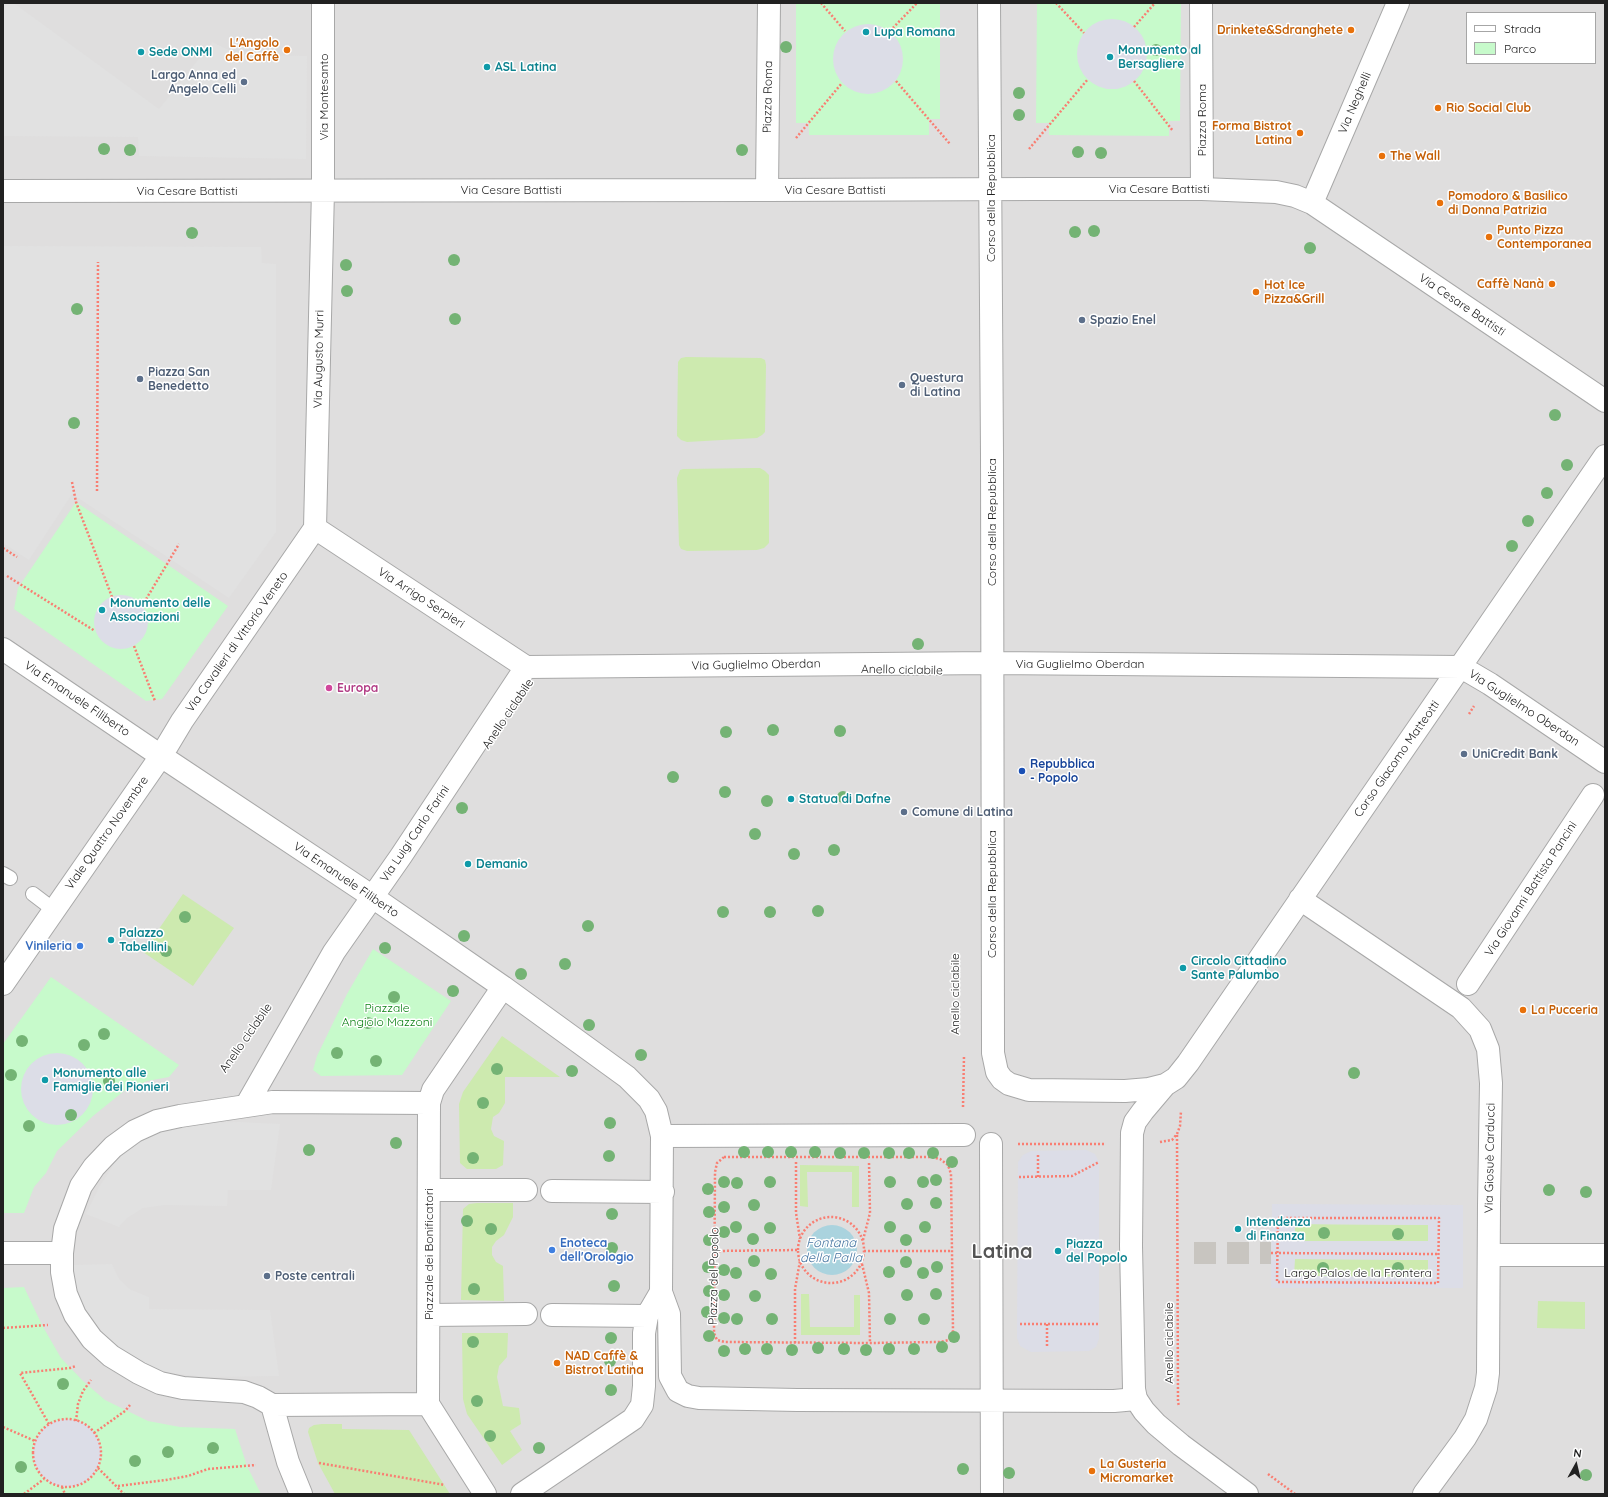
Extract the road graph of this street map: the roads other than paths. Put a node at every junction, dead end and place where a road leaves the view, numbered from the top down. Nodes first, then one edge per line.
1 (323, 3) edge
2 (769, 3) edge
3 (989, 3) edge
4 (1201, 3) edge
5 (1398, 3) edge
6 (990, 189) junction
7 (1202, 189) junction
8 (323, 190) junction
9 (767, 190) junction
10 (3, 191) edge
11 (1312, 203) junction
12 (1605, 401) edge
13 (1605, 456) edge
14 (315, 528) junction
15 (3, 649) edge
16 (992, 663) junction
17 (526, 667) junction
18 (1461, 667) junction
19 (161, 756) junction
20 (1605, 762) edge
21 (1593, 794) dead end
22 (33, 894) dead end
23 (372, 897) junction
24 (1300, 899) junction
25 (54, 910) junction
26 (3, 984) edge
27 (1468, 984) dead end
28 (503, 987) junction
29 (1165, 1085) junction
30 (429, 1103) junction
31 (246, 1106) junction
32 (964, 1135) road end
33 (662, 1136) junction
34 (991, 1144) road end
35 (429, 1190) junction
36 (526, 1190) dead end
37 (552, 1191) dead end
38 (663, 1192) junction
39 (3, 1253) edge
40 (62, 1253) junction
41 (1489, 1255) junction
42 (1605, 1255) edge
43 (661, 1292) junction
44 (526, 1314) dead end
45 (429, 1315) junction
46 (552, 1315) dead end
47 (647, 1316) junction
48 (1136, 1398) junction
49 (992, 1400) junction
50 (428, 1404) junction
51 (272, 1405) junction
52 (300, 1494) edge
53 (485, 1494) edge
54 (522, 1494) edge
55 (992, 1494) edge
56 (1247, 1494) edge
57 (1424, 1494) edge

1 - 8 street, Via Montesanto
2 - 9 street, Piazza Roma
3 - 6 street, Corso della Repubblica
4 - 7 street, Piazza Roma
5 - 11 street, Via Neghelli
6 - 7 street, Via Cesare Battisti
6 - 9 street, Via Cesare Battisti
6 - 16 street, Corso della Repubblica
7 - 11 street, Via Cesare Battisti
8 - 9 street, Via Cesare Battisti
8 - 10 street, Via Cesare Battisti
8 - 14 street, Via Augusto Murri
11 - 12 street, Via Cesare Battisti
13 - 18 street, Corso Giacomo Matteotti
14 - 17 street, Via Arrigo Serpieri
14 - 19 street, Via Cavalieri di Vittorio Veneto
15 - 19 street, Via Emanuele Filiberto
16 - 17 street, Via Guglielmo Oberdan
16 - 18 street, Via Guglielmo Oberdan
16 - 29 street, Corso della Repubblica
17 - 23 street, Via Luigi Carlo Farini
18 - 20 street, Via Guglielmo Oberdan
18 - 24 street, Corso Giacomo Matteotti
19 - 23 street, Via Emanuele Filiberto
19 - 25 street, Viale Quattro Novembre
21 - 27 street, Via Giovanni Battista Pancini
22 - 25 lane
23 - 28 street, Via Emanuele Filiberto
23 - 31 street, Via Luigi Carlo Farini
24 - 29 street, Corso Giacomo Matteotti
24 - 41 street, Via Giosuè Carducci
25 - 26 street, Viale Quattro Novembre
28 - 30 street
28 - 33 street, Via Emanuele Filiberto
29 - 48 street
30 - 31 street
30 - 35 street, Piazzale dei Bonificatori
31 - 40 street
32 - 33 street
33 - 38 street
34 - 49 street
35 - 36 street
35 - 45 street, Piazzale dei Bonificatori
37 - 38 street
38 - 43 street
39 - 40 street
40 - 51 street
41 - 42 street
41 - 57 street, Via Giosuè Carducci
43 - 47 street
43 - 49 street
44 - 45 street
45 - 50 street, Piazzale dei Bonificatori
46 - 47 street
47 - 54 street
48 - 49 street
48 - 56 street
49 - 55 street
50 - 51 street
50 - 53 street
51 - 52 street

